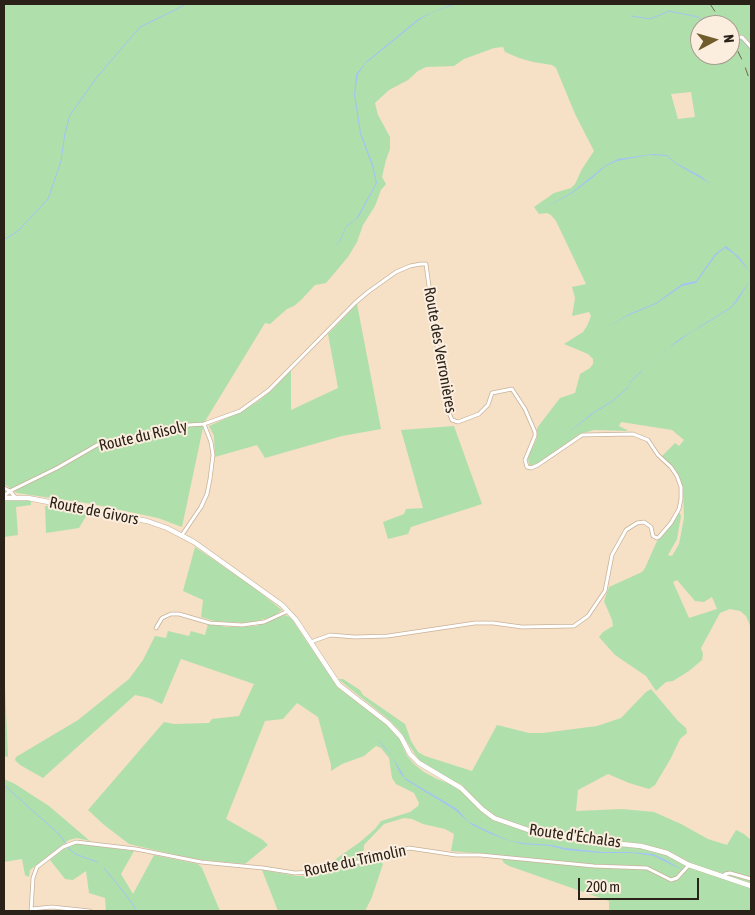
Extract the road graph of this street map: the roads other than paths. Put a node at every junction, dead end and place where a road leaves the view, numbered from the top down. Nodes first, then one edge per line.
1 (740, 37) edge
2 (751, 47) edge
3 (204, 424) junction
4 (4, 488) edge
5 (10, 491) junction
6 (4, 497) edge
7 (15, 497) junction
8 (182, 535) junction
9 (288, 611) junction
10 (156, 628) dead end
11 (311, 642) junction
12 (690, 865) junction
13 (723, 877) junction
14 (751, 879) edge
15 (751, 886) edge
16 (31, 910) edge
17 (90, 911) edge

1 - 2 street
3 - 5 street, Route du Risoly
3 - 8 street
3 - 11 street, Route des Verronières
4 - 5 street
5 - 6 street, Route du Risoly
5 - 7 street
6 - 7 street, Route de Givors
7 - 8 street, Route de Givors
8 - 9 street, Route de Givors
9 - 10 street
9 - 11 street, Route d'Échalas
11 - 12 street, Route d'Échalas
12 - 13 street, Route d'Échalas
12 - 16 street, Route du Trimolin
13 - 14 street
13 - 15 street, Route d'Échalas
16 - 17 street

